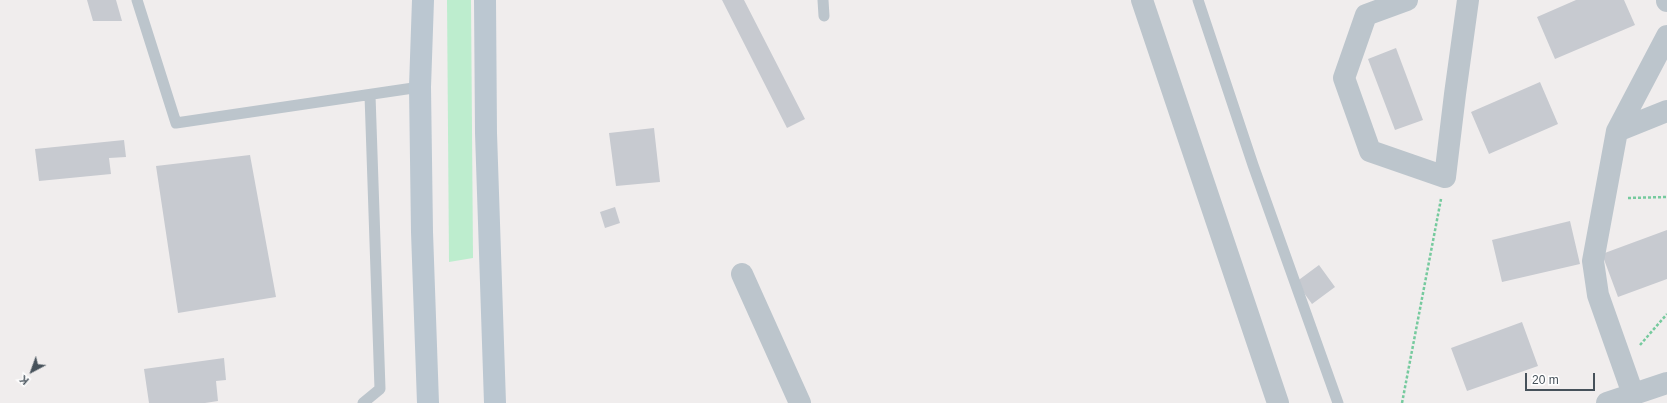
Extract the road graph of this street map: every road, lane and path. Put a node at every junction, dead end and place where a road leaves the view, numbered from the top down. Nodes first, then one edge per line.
1 (137, 0) edge
2 (423, 0) edge
3 (485, 0) edge
4 (822, 0) edge
5 (1142, 0) edge
6 (1198, 0) edge
7 (1407, 0) edge
8 (1468, 0) edge
9 (824, 16) dead end
10 (1667, 36) edge
11 (420, 87) junction
12 (370, 95) junction
13 (1667, 111) edge
14 (1617, 131) junction
15 (1445, 177) junction
16 (1667, 197) edge
17 (1605, 198) junction
18 (742, 274) dead end
19 (1667, 314) edge
20 (1623, 366) junction
21 (1667, 383) edge
22 (1633, 394) junction
23 (363, 403) edge
24 (428, 403) edge
25 (495, 403) edge
26 (800, 403) edge
27 (1278, 403) edge
28 (1338, 403) edge
29 (1402, 403) edge
30 (1607, 403) edge

1 - 12 lane
2 - 11 main road
3 - 25 main road
4 - 9 lane
5 - 27 street
6 - 28 lane
7 - 15 street
8 - 15 street
10 - 14 street
11 - 12 lane
11 - 24 main road
12 - 23 lane
13 - 14 street
14 - 17 street
15 - 29 path
16 - 17 path
17 - 20 street
18 - 26 street
19 - 20 path
20 - 22 street
21 - 22 street
22 - 30 street

